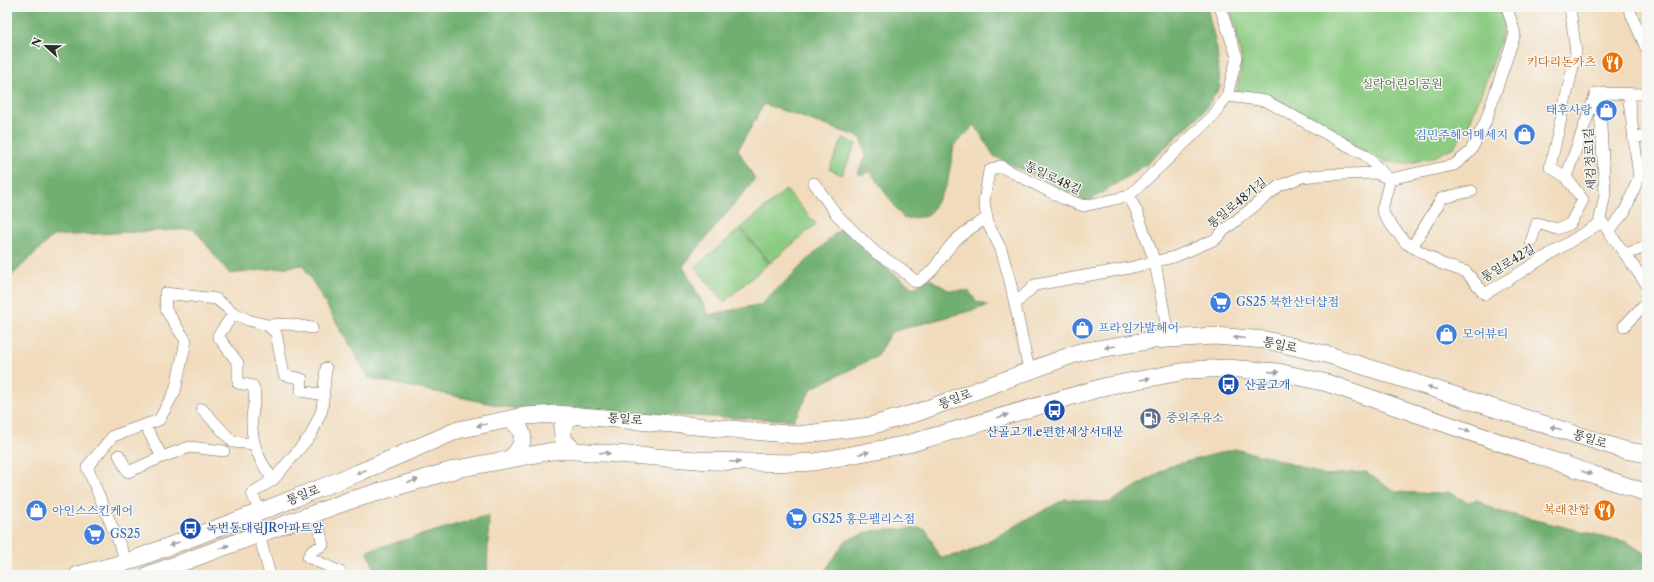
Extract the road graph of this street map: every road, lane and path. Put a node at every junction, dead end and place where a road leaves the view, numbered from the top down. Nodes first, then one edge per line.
1 (1220, 7) edge
2 (1507, 7) edge
3 (1570, 7) edge
4 (1628, 7) edge
5 (1647, 50) edge
6 (1597, 93) junction
7 (1628, 93) junction
8 (1647, 94) edge
9 (1227, 96) junction
10 (1647, 136) edge
11 (1633, 138) junction
12 (1566, 177) junction
13 (1390, 179) junction
14 (814, 183) dead end
15 (1641, 184) edge
16 (1472, 191) dead end
17 (1129, 196) junction
18 (987, 218) junction
19 (1599, 224) junction
20 (1609, 231) junction
21 (1531, 242) dead end
22 (1412, 247) junction
23 (1647, 247) edge
24 (1625, 254) junction
25 (1155, 262) junction
26 (1646, 282) edge
27 (1647, 302) edge
28 (1015, 304) junction
29 (234, 313) junction
30 (267, 325) junction
31 (1624, 326) dead end
32 (312, 328) dead end
33 (1168, 335) dead end
34 (326, 368) dead end
35 (1029, 370) junction
36 (324, 395) junction
37 (202, 409) dead end
38 (576, 415) junction
39 (510, 419) junction
40 (145, 426) junction
41 (254, 444) junction
42 (224, 451) dead end
43 (575, 451) junction
44 (1647, 454) edge
45 (119, 455) dead end
46 (162, 457) junction
47 (511, 458) junction
48 (273, 480) junction
49 (1647, 493) edge
50 (260, 512) junction
51 (319, 527) dead end
52 (259, 535) junction
53 (126, 562) junction
54 (78, 575) edge
55 (148, 575) edge
56 (270, 575) edge
57 (339, 575) edge

1 - 9 street
2 - 13 street, 통일로48가길
3 - 12 street
4 - 5 street
6 - 7 street
6 - 12 street
6 - 19 street, 세검정로1길
7 - 8 street
7 - 11 street
9 - 13 street
9 - 17 street
10 - 11 street
11 - 15 street
12 - 21 street
13 - 22 street, 통일로42길
13 - 25 street, 통일로48가길
14 - 18 street
15 - 20 street
16 - 22 street
17 - 18 street, 통일로48길
17 - 25 street
18 - 28 street, 통일로48길
19 - 20 street
19 - 22 street, 통일로42길
20 - 24 street
23 - 24 street
24 - 26 street
25 - 28 street, 통일로48가길
25 - 33 street
27 - 31 street
28 - 35 street, 통일로48길
29 - 30 street
29 - 40 street
29 - 41 street
30 - 32 street
30 - 36 street
34 - 36 street
35 - 38 main road, 통일로
44 -> 35 main road, 통일로
36 - 48 street
37 - 41 street
38 - 39 main road, 통일로
38 - 43 main road
39 - 47 main road
39 -> 50 main road, 통일로
40 - 46 street
40 - 53 street
41 - 48 street
42 - 46 street
43 - 47 main road, 통일로
43 -> 49 main road, 통일로
45 - 46 street
52 -> 47 main road, 통일로
48 - 50 street
50 -> 53 main road, 통일로
51 - 57 street
55 -> 52 main road, 통일로
52 - 56 street
53 - 54 main road, 통일로

